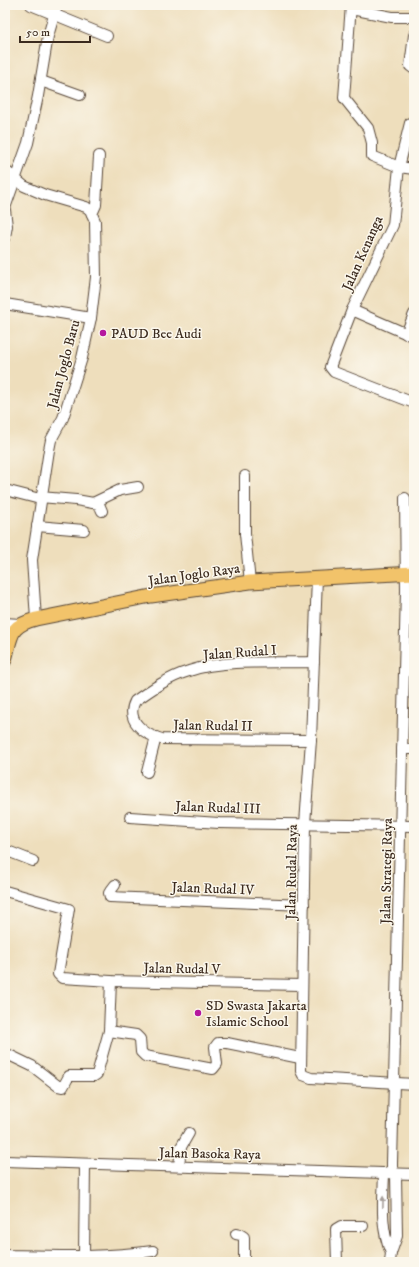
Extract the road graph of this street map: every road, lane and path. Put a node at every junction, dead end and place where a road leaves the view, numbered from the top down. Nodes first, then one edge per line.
1 (31, 5) edge
2 (351, 7) edge
3 (55, 9) edge
4 (414, 17) edge
5 (414, 35) edge
6 (107, 36) dead end
7 (414, 69) edge
8 (41, 81) junction
9 (80, 94) dead end
10 (410, 123) dead end
11 (99, 156) dead end
12 (399, 167) junction
13 (414, 169) edge
14 (5, 170) edge
15 (16, 178) junction
16 (5, 209) edge
17 (92, 214) junction
18 (5, 237) edge
19 (5, 304) edge
20 (352, 310) junction
21 (414, 314) edge
22 (91, 318) junction
23 (410, 335) edge
24 (414, 403) edge
25 (245, 476) dead end
26 (138, 487) dead end
27 (5, 490) edge
28 (40, 498) junction
29 (405, 498) dead end
30 (93, 503) junction
31 (102, 511) dead end
32 (37, 526) junction
33 (84, 530) dead end
34 (410, 573) edge
35 (317, 577) junction
36 (250, 582) junction
37 (36, 618) junction
38 (5, 623) edge
39 (20, 624) junction
40 (410, 644) edge
41 (5, 660) edge
42 (314, 662) junction
43 (132, 708) joint
44 (156, 737) junction
45 (312, 740) junction
46 (406, 749) edge
47 (147, 772) dead end
48 (130, 817) dead end
49 (305, 824) junction
50 (396, 825) junction
51 (414, 826) edge
52 (5, 850) edge
53 (33, 861) dead end
54 (115, 885) dead end
55 (5, 891) edge
56 (304, 905) junction
57 (111, 981) junction
58 (302, 985) junction
59 (109, 1031) junction
60 (5, 1052) edge
61 (300, 1058) junction
62 (394, 1083) junction
63 (414, 1084) edge
64 (189, 1133) dead end
65 (5, 1161) edge
66 (85, 1164) junction
67 (179, 1166) junction
68 (391, 1170) junction
69 (414, 1174) edge
70 (396, 1217) junction
71 (383, 1218) junction
72 (363, 1226) dead end
73 (236, 1234) dead end
74 (153, 1252) dead end
75 (6, 1255) edge
76 (84, 1256) junction
77 (391, 1258) edge
78 (244, 1262) edge
79 (337, 1262) edge

1 - 3 street
2 - 4 street
2 - 12 street
3 - 6 street
3 - 8 street
5 - 7 street
8 - 9 street
8 - 15 street
10 - 12 street, Jalan Kenanga
11 - 17 street
12 - 13 street
12 - 20 street, Jalan Kenanga
14 - 15 street
15 - 16 street
15 - 17 street
16 - 18 street
17 - 22 street, Jalan Joglo Baru
19 - 22 street
20 - 23 street
20 - 24 street, Jalan Kenanga
21 - 23 street
22 - 28 street, Jalan Joglo Baru
25 - 36 street
26 - 30 street
27 - 28 street
28 - 30 street
28 - 32 street, Jalan Joglo Baru
29 - 34 street, Jalan Strategi Raya
30 - 31 street
32 - 33 street
32 - 37 street, Jalan Joglo Baru
34 - 35 main road, Jalan Joglo Raya
34 - 40 street, Jalan Strategi Raya
35 - 36 main road, Jalan Joglo Raya
35 - 42 street, Jalan Rudal Raya
36 - 37 main road, Jalan Joglo Raya
37 - 39 main road, Jalan Joglo Raya
38 - 39 street
39 - 41 main road
40 - 46 street, Jalan Strategi Raya
42 - 43 street, Jalan Rudal I
42 - 45 street, Jalan Rudal Raya
43 - 44 street, Jalan Rudal II
44 - 45 street, Jalan Rudal II
44 - 47 street
45 - 49 street, Jalan Rudal Raya
46 - 50 street, Jalan Strategi Raya
48 - 49 street, Jalan Rudal III
49 - 50 street, Jalan Rudal III
49 - 56 street, Jalan Rudal Raya
50 - 51 street, Jalan Rudal III
50 - 62 street, Jalan Strategi Raya
52 - 53 street
54 - 56 street, Jalan Rudal IV
55 - 57 street, Jalan Rudal V
56 - 58 street, Jalan Rudal Raya
57 - 58 street, Jalan Rudal V
57 - 59 street
58 - 61 street, Jalan Rudal Raya
59 - 60 street
59 - 61 street
61 - 62 street, Jalan Rudal Raya
62 - 63 street
62 - 68 street, Jalan Strategi Raya
64 - 67 street
65 - 66 street, Jalan Basoka Raya
66 - 67 street, Jalan Basoka Raya
66 - 76 street
67 - 68 street, Jalan Basoka Raya
68 - 69 street, Jalan Basoka Raya
68 - 70 street
71 -> 68 street
70 - 71 street
70 - 77 street
71 - 77 street
72 - 79 street
73 - 78 street
74 - 76 street
75 - 76 street

